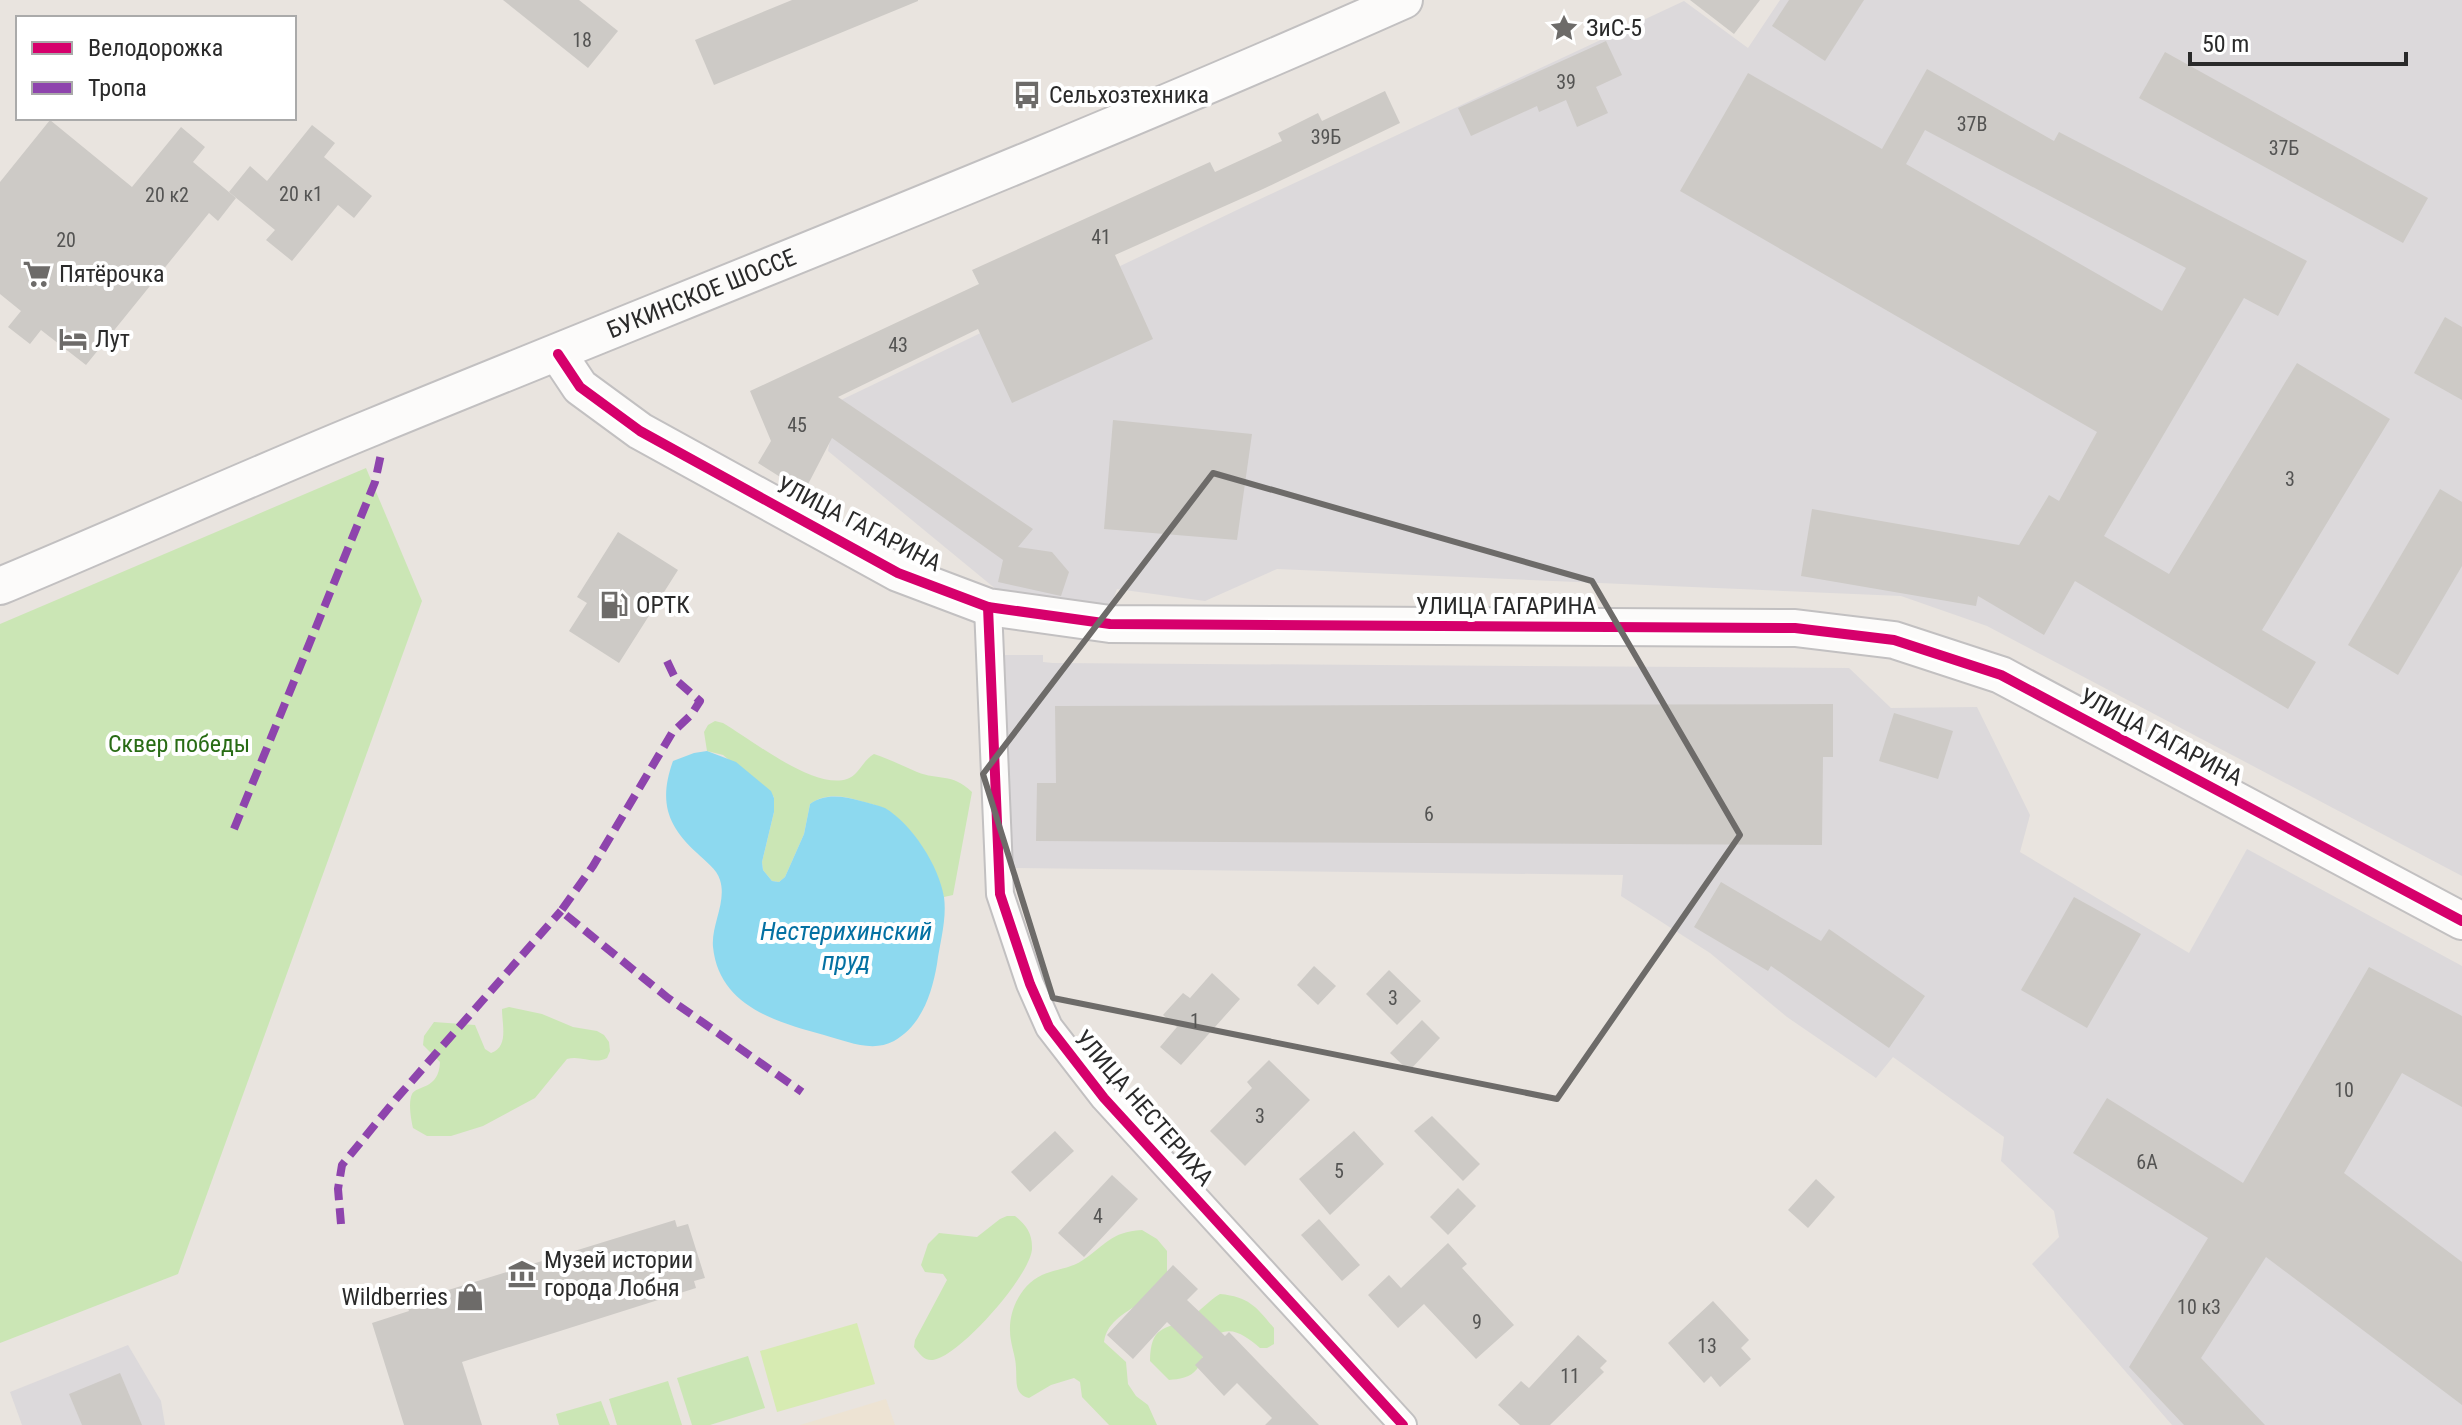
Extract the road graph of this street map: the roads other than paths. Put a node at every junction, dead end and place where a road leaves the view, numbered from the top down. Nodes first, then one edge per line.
1 (1404, 0) edge
2 (558, 354) junction
3 (0, 586) edge
4 (988, 607) junction
5 (2462, 921) edge
6 (1403, 1425) edge

1 - 2 street, БУКИНСКОЕ ШОССЕ
2 - 3 street, БУКИНСКОЕ ШОССЕ
2 - 4 street, УЛИЦА ГАГАРИНА
4 - 5 street, УЛИЦА ГАГАРИНА
4 - 6 street, УЛИЦА НЕСТЕРИХА

